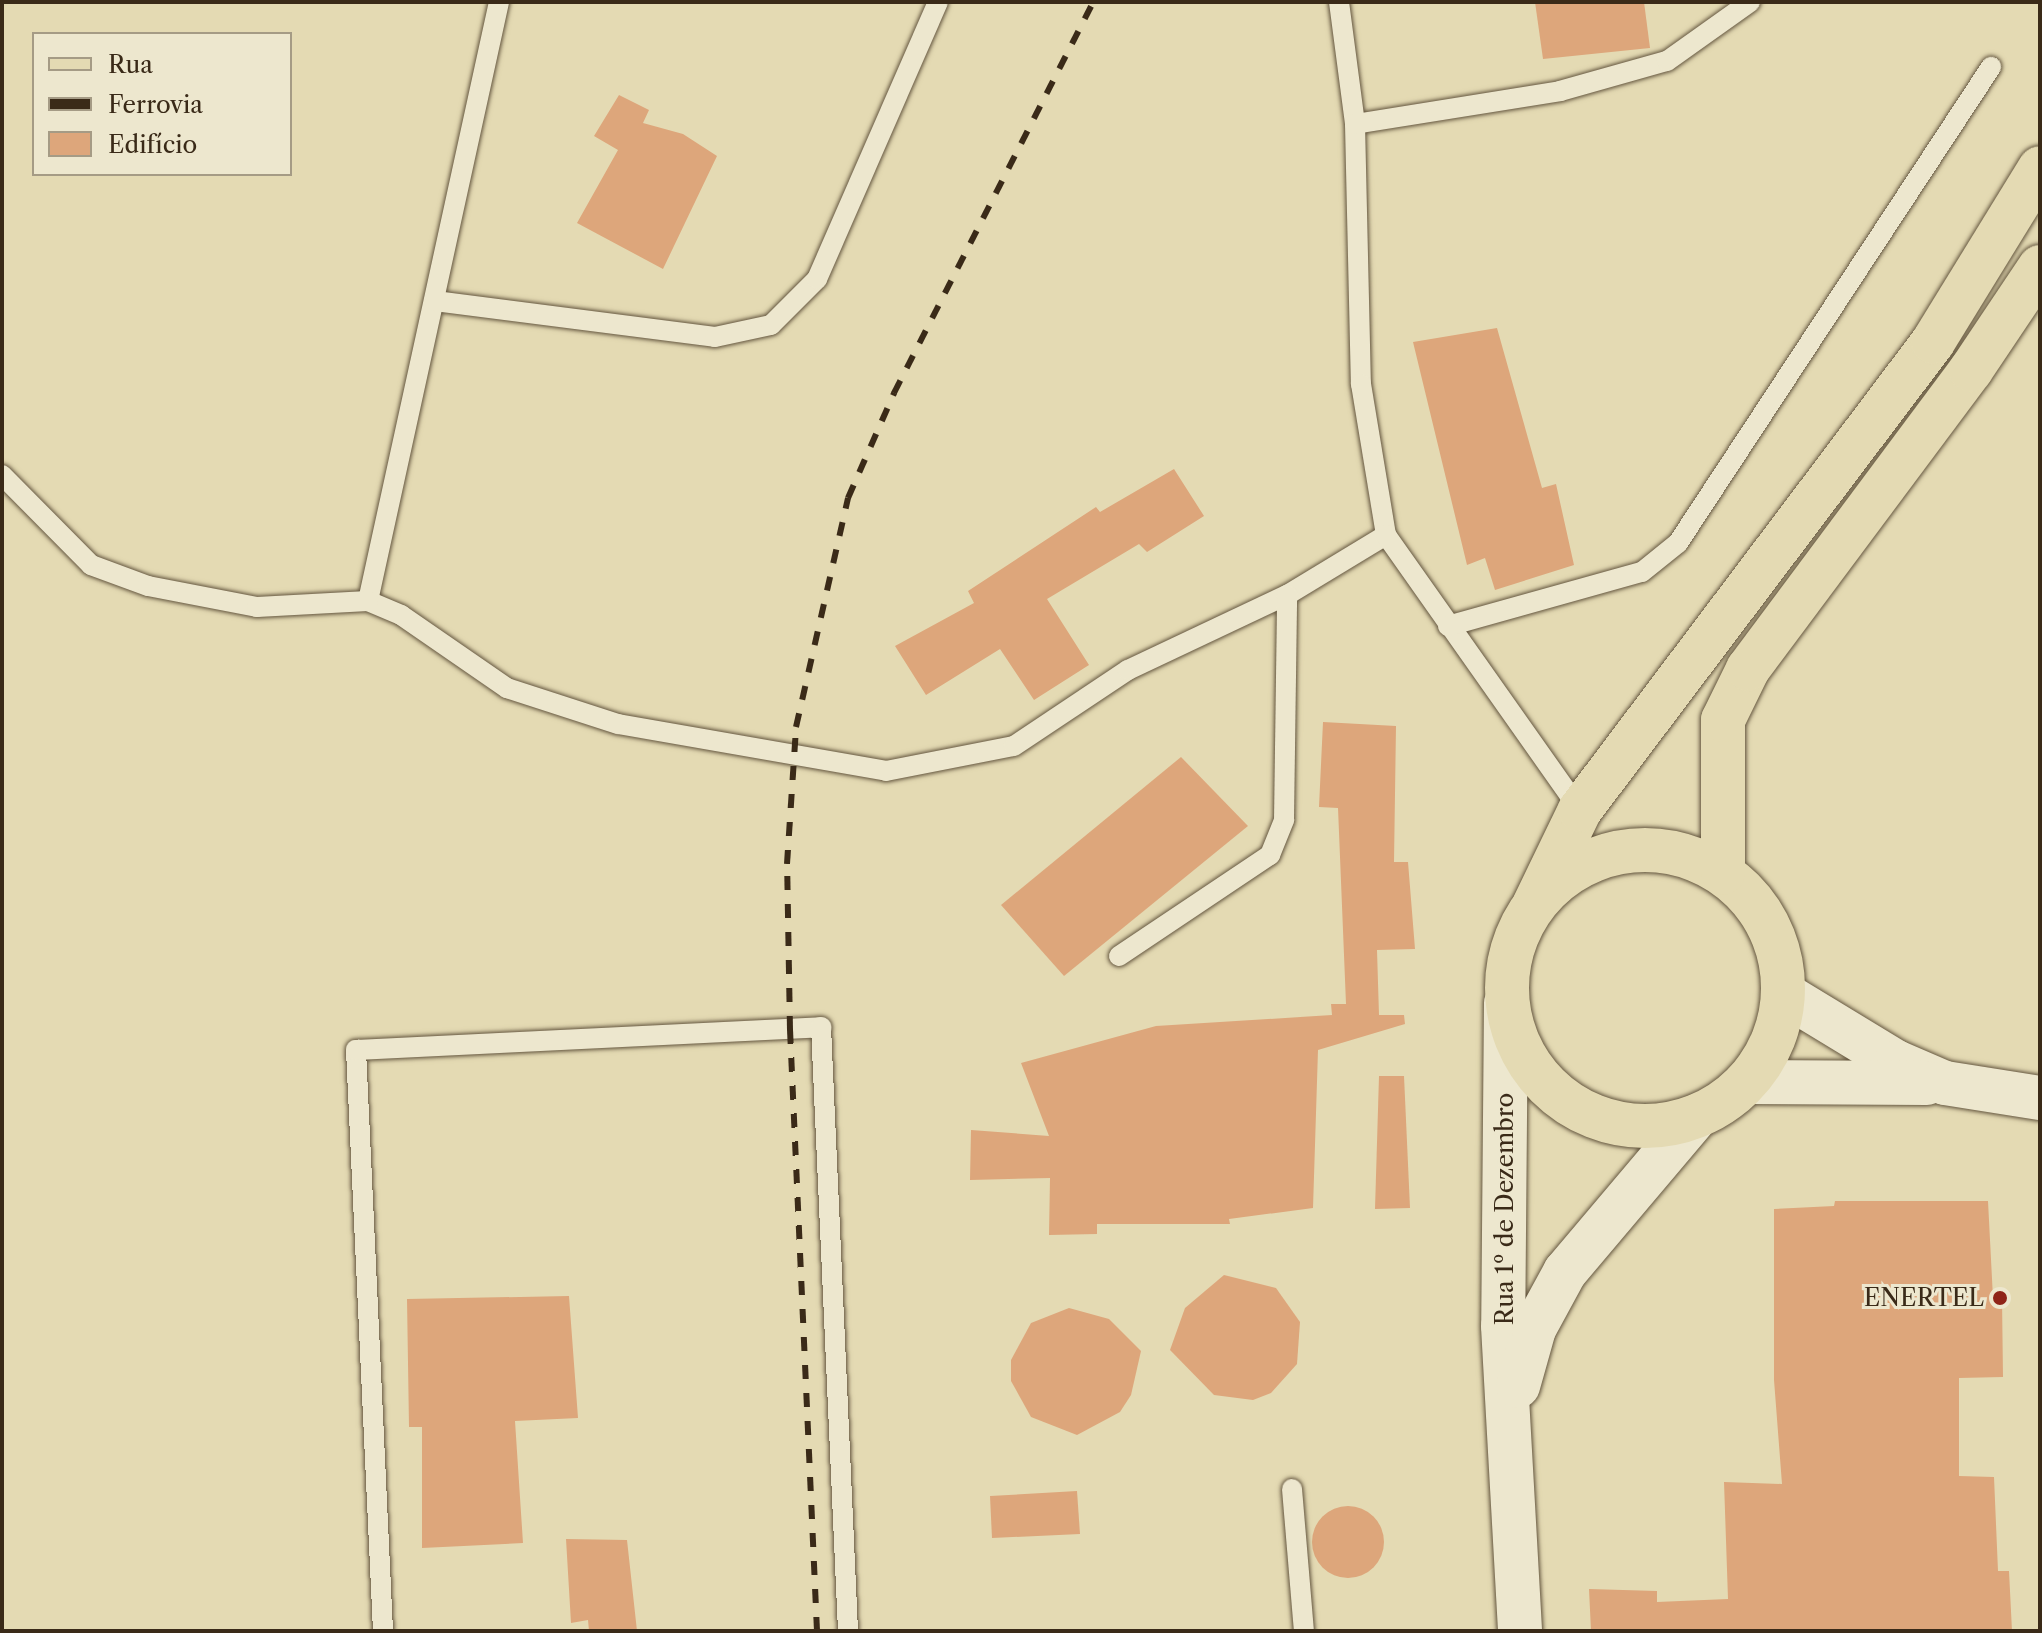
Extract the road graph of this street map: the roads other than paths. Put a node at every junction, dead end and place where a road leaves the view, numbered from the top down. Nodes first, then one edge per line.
1 (499, 2) edge
2 (938, 2) edge
3 (1339, 2) edge
4 (1750, 2) edge
5 (1991, 67) dead end
6 (1355, 124) junction
7 (2040, 168) edge
8 (2040, 267) edge
9 (435, 301) junction
10 (2, 475) edge
11 (1386, 535) junction
12 (1287, 595) junction
13 (368, 601) junction
14 (1448, 626) junction
15 (1580, 810) junction
16 (1723, 873) junction
17 (1534, 905) junction
18 (1119, 956) dead end
19 (1784, 994) junction
20 (1506, 1003) junction
21 (1747, 1082) junction
22 (1945, 1083) junction
23 (2040, 1098) edge
24 (1697, 1116) junction
25 (1510, 1415) junction
26 (1292, 1489) dead end
27 (383, 1631) edge
28 (848, 1631) edge
29 (1304, 1631) edge
30 (1520, 1631) edge

1 - 9 lane
2 - 9 lane
3 - 6 lane
4 - 6 lane
5 - 14 lane
6 - 11 lane
7 - 15 main road
8 - 16 main road
9 - 13 lane
10 - 13 lane
11 - 12 lane
11 - 14 lane
12 - 13 lane
12 - 18 lane
14 - 15 lane
15 - 17 main road
16 - 17 main road
16 - 19 main road
17 - 20 main road
19 - 21 main road
19 - 22 main road
20 - 24 main road
20 - 25 main road, Rua 1º de Dezembro
21 - 22 main road
21 - 24 main road
22 - 23 main road
24 - 25 main road, Rua 1º de Dezembro
25 - 30 main road, Rua 1º de Dezembro
26 - 29 lane
27 - 28 lane

